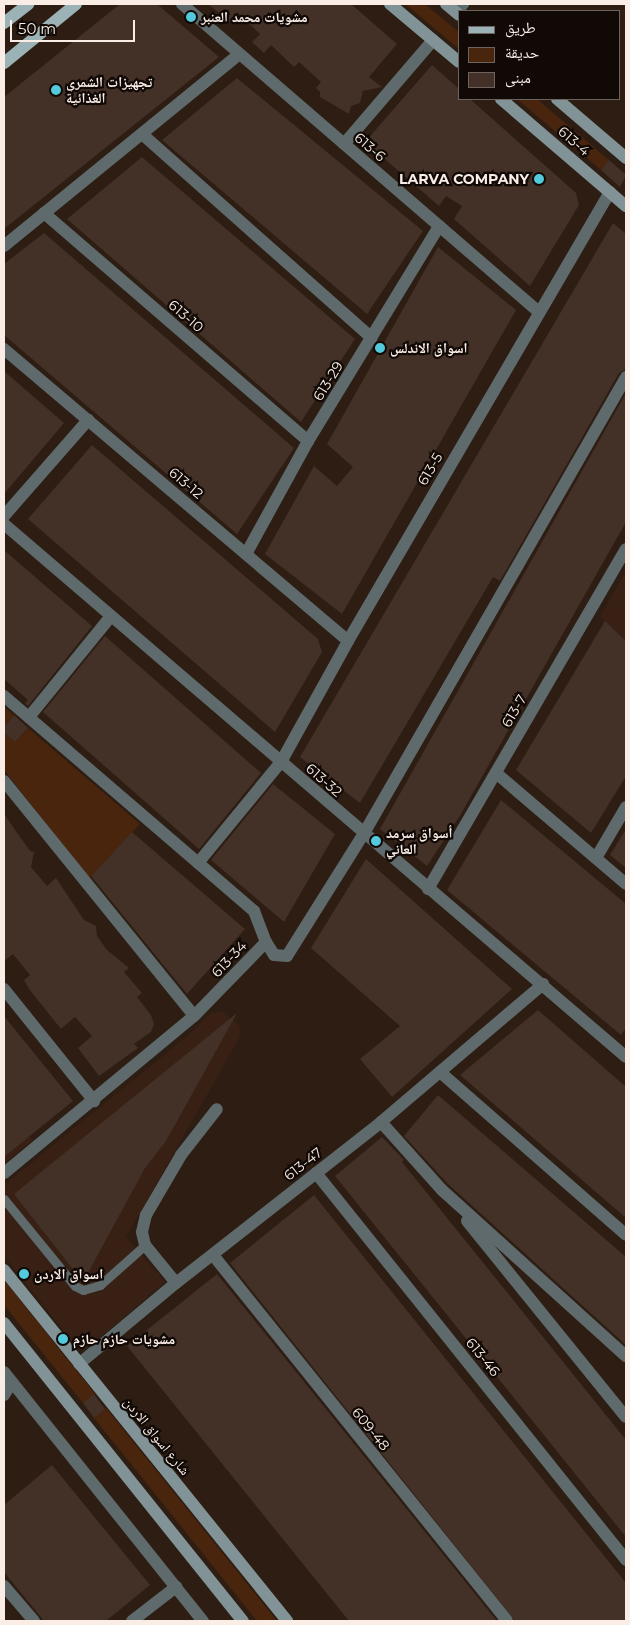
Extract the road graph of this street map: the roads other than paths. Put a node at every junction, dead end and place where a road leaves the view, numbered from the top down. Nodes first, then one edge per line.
1 (28, 4) edge
2 (76, 4) edge
3 (182, 4) edge
4 (390, 4) edge
5 (4, 23) edge
6 (433, 40) junction
7 (240, 54) junction
8 (458, 61) edge
9 (4, 63) edge
10 (502, 100) edge
11 (558, 100) edge
12 (142, 134) junction
13 (344, 144) junction
14 (626, 158) edge
15 (610, 192) junction
16 (626, 206) edge
17 (44, 213) junction
18 (439, 226) junction
19 (4, 246) edge
20 (539, 312) junction
21 (372, 338) junction
22 (4, 349) edge
23 (626, 377) edge
24 (88, 420) junction
25 (308, 441) junction
26 (4, 516) edge
27 (4, 524) edge
28 (626, 549) edge
29 (246, 554) junction
30 (111, 616) junction
31 (348, 641) junction
32 (4, 696) edge
33 (29, 718) junction
34 (281, 762) junction
35 (496, 773) junction
36 (4, 781) edge
37 (626, 807) edge
38 (363, 834) junction
39 (596, 858) junction
40 (198, 862) junction
41 (626, 884) edge
42 (428, 889) junction
43 (266, 942) junction
44 (543, 984) junction
45 (4, 989) edge
46 (194, 1016) junction
47 (626, 1055) edge
48 (440, 1072) junction
49 (94, 1101) junction
50 (217, 1109) dead end
51 (381, 1122) junction
52 (316, 1172) junction
53 (4, 1173) edge
54 (442, 1190) junction
55 (4, 1199) edge
56 (626, 1235) edge
57 (145, 1245) junction
58 (212, 1255) junction
59 (4, 1270) edge
60 (176, 1283) junction
61 (4, 1323) edge
62 (626, 1356) edge
63 (79, 1364) junction
64 (4, 1372) edge
65 (12, 1382) junction
66 (4, 1394) edge
67 (626, 1417) edge
68 (626, 1560) edge
69 (4, 1586) edge
70 (176, 1587) junction
71 (34, 1621) edge
72 (132, 1621) edge
73 (203, 1621) edge
74 (243, 1621) edge
75 (287, 1621) edge
76 (507, 1621) edge

1 - 5 main road
2 - 9 main road
3 - 7 street, 613-6
4 - 6 main road
6 - 8 main road
6 - 13 street
7 - 12 street
7 - 13 street, 613-6
10 - 15 main road, 613-4
11 - 14 main road, 613-4
12 - 17 street
12 - 21 street
13 - 18 street, 613-6
15 - 16 main road, 613-4
15 - 20 street, 613-5
17 - 19 street
17 - 25 street, 613-10
18 - 20 street, 613-6
18 - 21 street, 613-29
20 - 31 street, 613-5
21 - 25 street, 613-29
22 - 24 street, 613-12
23 - 38 street
24 - 26 street
24 - 29 street, 613-12
25 - 29 street, 613-29
27 - 30 street, 613-32
28 - 35 street, 613-7
29 - 31 street, 613-12
30 - 33 street
30 - 34 street, 613-32
31 - 34 street, 613-5
32 - 33 street, 613-34
33 - 40 street, 613-34
34 - 38 street, 613-32
34 - 40 street, 613-5
35 - 39 street
35 - 42 street, 613-7
36 - 46 street
37 - 39 street
38 - 42 street, 613-32
38 - 43 street
39 - 41 street
40 - 43 street, 613-34
42 - 44 street, 613-32
43 - 46 street, 613-34
44 - 47 street, 613-32
44 - 48 street, 613-47
45 - 49 street
46 - 49 street, 613-34
48 - 51 street, 613-47
48 - 56 street
49 - 53 street, 613-34
50 - 57 street
51 - 52 street, 613-47
51 - 54 street
52 - 58 street, 613-47
52 - 68 street, 613-46
54 - 62 street
54 - 67 street
55 - 57 lane
57 - 60 street
58 - 60 street, 613-47
58 - 76 street, 609-48
59 - 63 main road, شارع اسواق الاردن
60 - 63 street, 613-47
61 - 74 main road
63 - 75 main road, شارع اسواق الاردن
64 - 65 street
65 - 66 street
65 - 70 street
69 - 71 street
70 - 72 street
70 - 73 street

